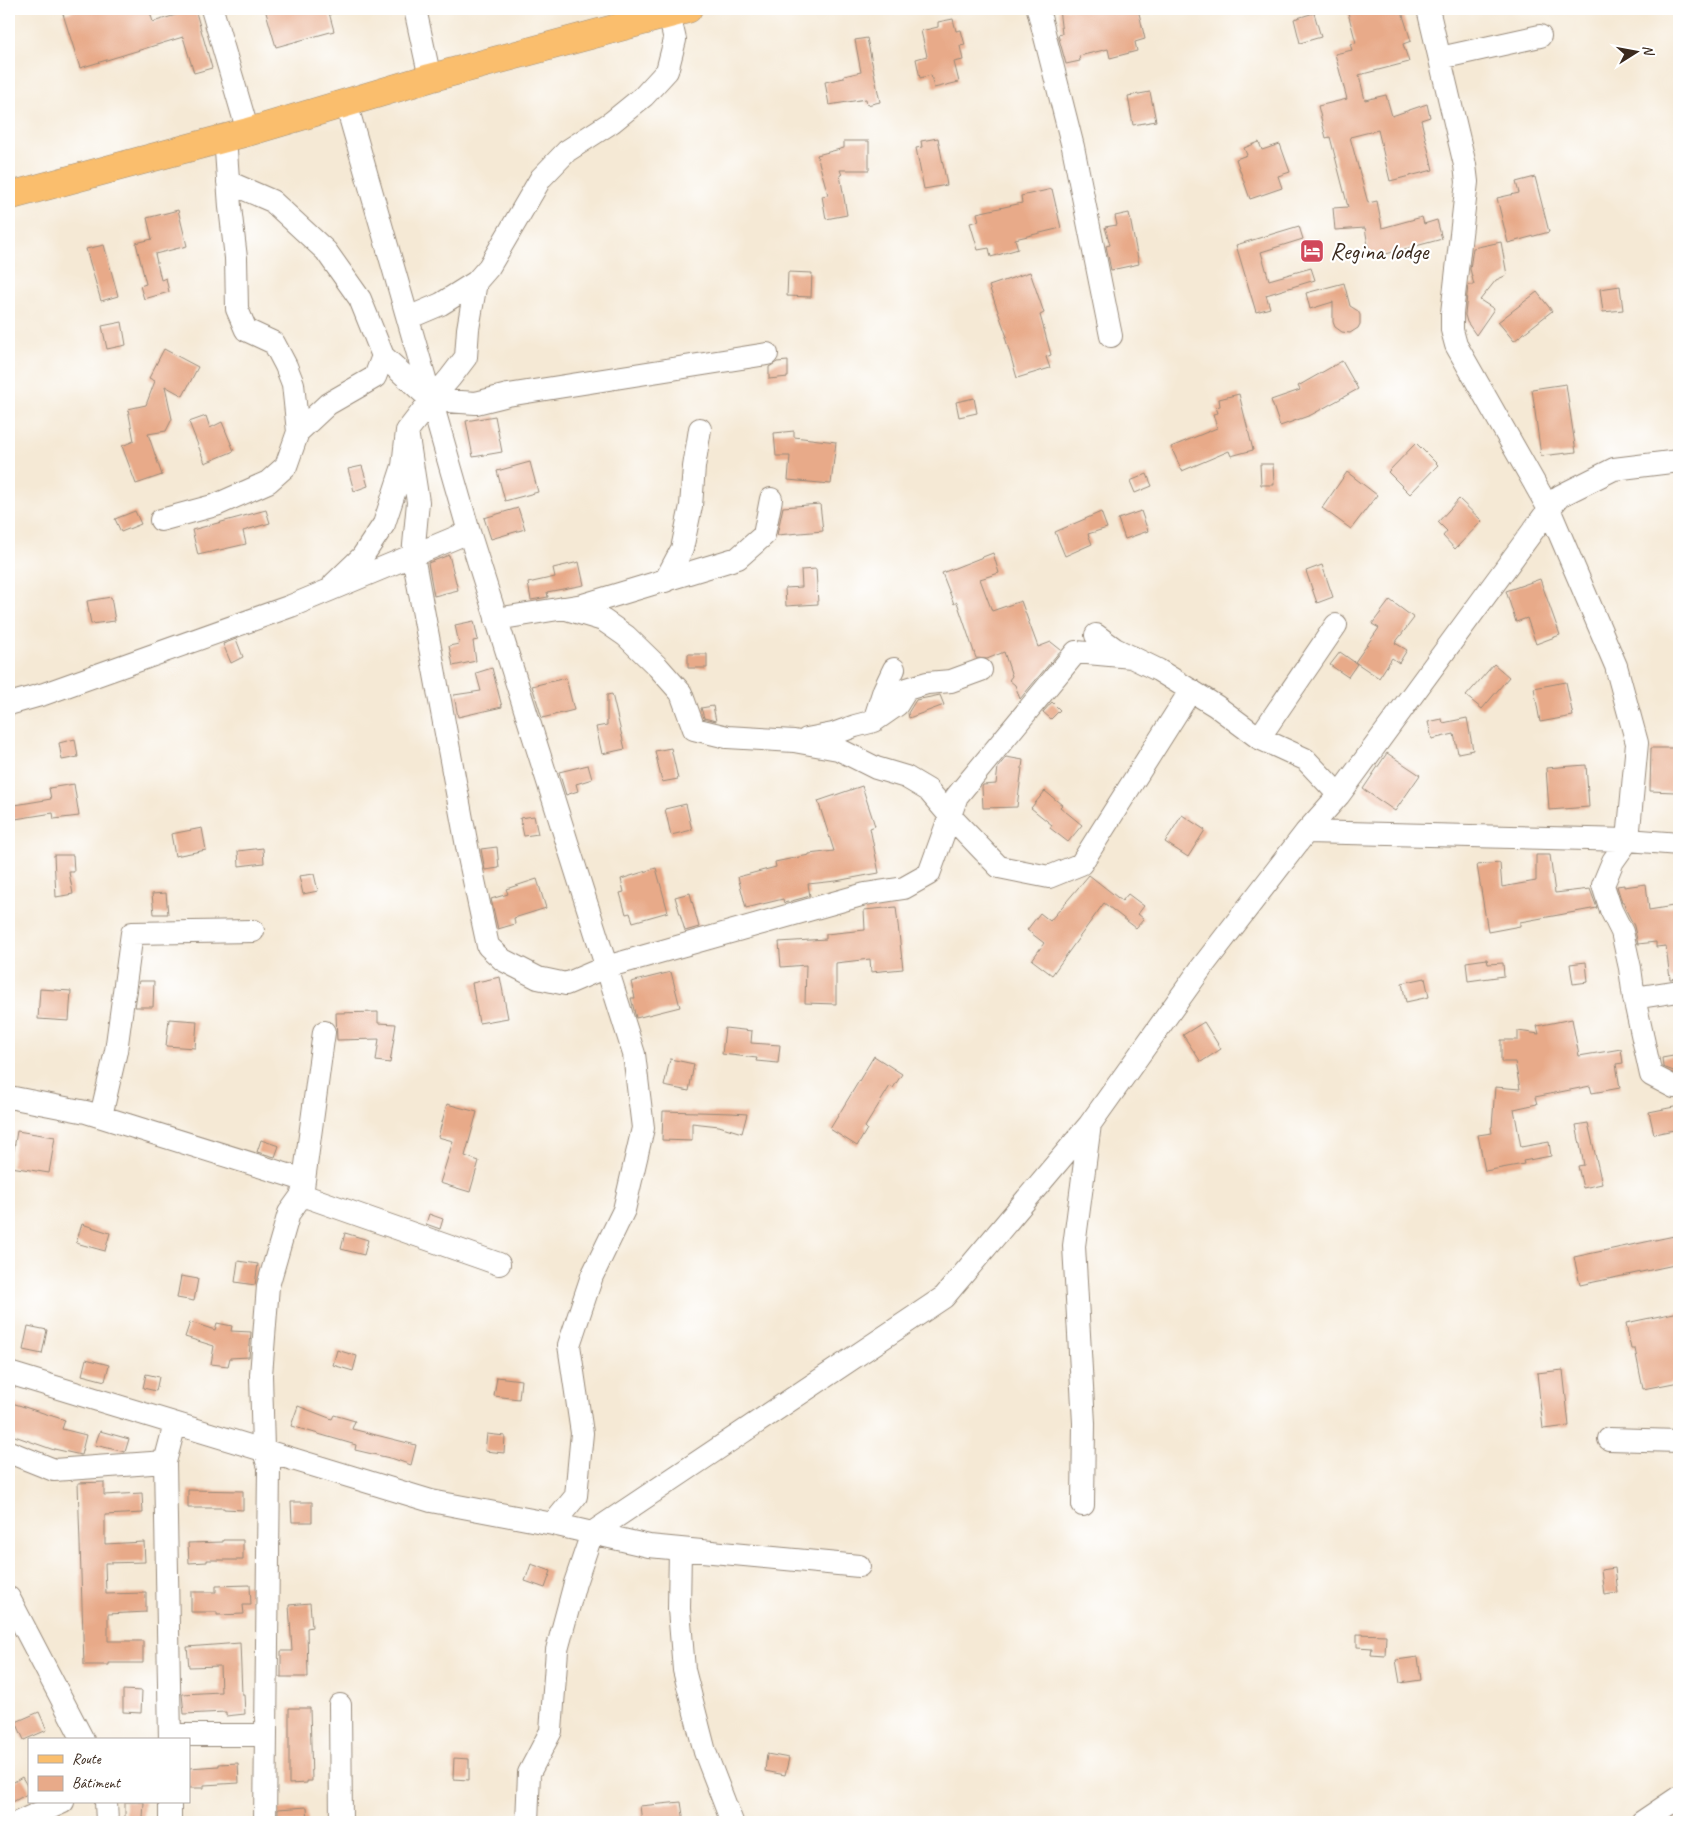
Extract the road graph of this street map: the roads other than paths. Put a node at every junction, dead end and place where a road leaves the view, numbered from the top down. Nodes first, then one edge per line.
1 (212, 9) edge
2 (415, 9) edge
3 (1038, 9) edge
4 (1428, 9) edge
5 (678, 11) edge
6 (1540, 36) dead end
7 (1440, 58) junction
8 (430, 78) junction
9 (346, 103) junction
10 (236, 134) junction
11 (228, 182) junction
12 (9, 196) edge
13 (476, 282) junction
14 (408, 318) junction
15 (1111, 336) dead end
16 (767, 354) dead end
17 (383, 356) junction
18 (431, 400) junction
19 (700, 429) dead end
20 (407, 431) junction
21 (298, 432) junction
22 (1679, 461) edge
23 (771, 498) dead end
24 (1549, 509) junction
25 (161, 520) dead end
26 (469, 532) junction
27 (413, 556) junction
28 (666, 581) junction
29 (324, 592) junction
30 (563, 608) junction
31 (496, 619) junction
32 (1336, 625) dead end
33 (1096, 635) dead end
34 (1132, 657) junction
35 (894, 669) dead end
36 (981, 670) dead end
37 (1191, 690) junction
38 (9, 704) edge
39 (874, 721) junction
40 (1259, 738) junction
41 (794, 741) junction
42 (1339, 795) junction
43 (950, 816) junction
44 (1306, 832) junction
45 (1628, 840) junction
46 (1679, 844) edge
47 (253, 931) dead end
48 (606, 967) junction
49 (1679, 991) edge
50 (1634, 998) junction
51 (324, 1032) dead end
52 (1679, 1086) edge
53 (9, 1097) edge
54 (101, 1116) junction
55 (1090, 1124) junction
56 (303, 1187) junction
57 (499, 1264) dead end
58 (9, 1373) edge
59 (176, 1424) junction
60 (1609, 1439) dead end
61 (1679, 1441) edge
62 (263, 1449) junction
63 (9, 1452) edge
64 (165, 1462) junction
65 (1083, 1506) dead end
66 (553, 1524) junction
67 (592, 1534) junction
68 (680, 1549) junction
69 (859, 1566) dead end
70 (9, 1598) edge
71 (340, 1704) dead end
72 (265, 1735) junction
73 (82, 1738) edge
74 (170, 1738) edge
75 (1679, 1797) edge
76 (59, 1804) edge
77 (106, 1804) edge
78 (170, 1804) edge
79 (19, 1822) edge
80 (107, 1822) edge
81 (170, 1822) edge
82 (265, 1822) edge
83 (341, 1822) edge
84 (526, 1822) edge
85 (732, 1822) edge
86 (1642, 1822) edge

1 - 10 street
2 - 8 street
3 - 15 street
4 - 7 street
5 - 8 main road
5 - 13 street
6 - 7 street
7 - 24 street
8 - 9 main road
9 - 10 main road
9 - 14 street
10 - 11 street
10 - 12 main road
11 - 17 street
11 - 21 street
13 - 14 street
13 - 18 street
14 - 18 street
16 - 18 street
17 - 18 street
17 - 21 street
18 - 20 street
18 - 26 street
19 - 28 street
20 - 27 street
20 - 29 street
21 - 25 street
22 - 24 street
23 - 28 street
24 - 42 street
24 - 45 street
26 - 27 street
26 - 31 street
27 - 29 street
27 - 48 street
28 - 30 street
29 - 38 street
30 - 31 street
30 - 41 street
31 - 48 street
32 - 40 street
33 - 34 street
34 - 37 street
34 - 43 street
35 - 39 street
36 - 39 street
37 - 40 street
37 - 43 street
39 - 41 street
40 - 42 street
41 - 43 street
42 - 44 street
43 - 48 street
44 - 45 street
44 - 55 street
45 - 46 street
45 - 50 street
47 - 54 street
48 - 66 street
49 - 50 street
50 - 52 street
51 - 56 street
53 - 54 street
54 - 56 street
55 - 65 street
55 - 67 street
56 - 57 street
56 - 62 street
58 - 59 street
59 - 62 street
59 - 64 street
60 - 61 street
62 - 66 street
62 - 72 street
63 - 64 street
64 - 74 street
66 - 67 street
67 - 68 street
67 - 84 street
68 - 69 street
68 - 85 street
70 - 73 street
71 - 83 street
72 - 74 street
72 - 82 street
75 - 86 street
76 - 79 street
77 - 80 street
78 - 81 street

